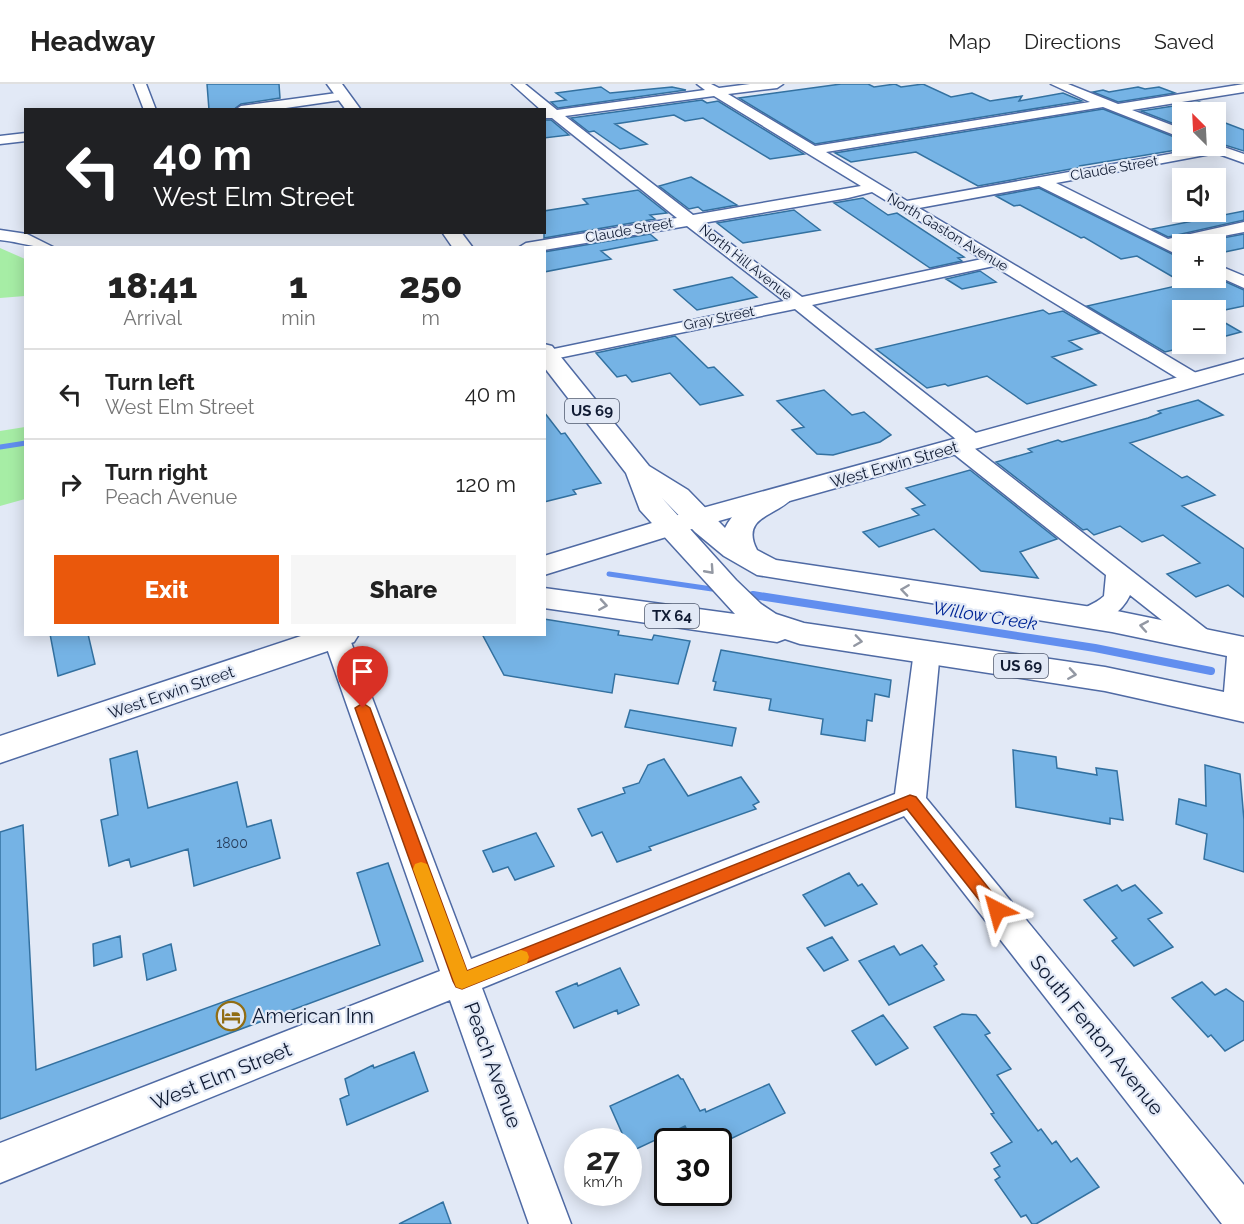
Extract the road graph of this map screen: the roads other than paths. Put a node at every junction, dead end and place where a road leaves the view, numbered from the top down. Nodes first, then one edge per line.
1 (140, 84) edge
2 (518, 84) edge
3 (777, 84) edge
4 (1057, 84) edge
5 (1240, 87) edge
6 (710, 88) edge
7 (339, 90) edge
8 (1104, 103) junction
9 (149, 108) edge
10 (251, 108) edge
11 (352, 108) edge
12 (543, 108) edge
13 (1118, 109) junction
14 (550, 115) edge
15 (1172, 130) edge
16 (24, 137) edge
17 (0, 140) edge
18 (815, 150) junction
19 (1226, 152) edge
20 (1172, 155) edge
21 (1244, 159) edge
22 (1041, 181) junction
23 (873, 187) junction
24 (903, 206) junction
25 (691, 220) junction
26 (1244, 227) edge
27 (0, 235) edge
28 (1166, 244) junction
29 (42, 246) edge
30 (538, 246) edge
31 (1172, 247) edge
32 (996, 261) junction
33 (1226, 274) edge
34 (1244, 283) edge
35 (796, 301) junction
36 (546, 353) edge
37 (1244, 366) edge
38 (1194, 380) junction
39 (966, 444) junction
40 (780, 496) junction
41 (685, 522) junction
42 (746, 558) junction
43 (546, 565) edge
44 (1118, 573) junction
45 (546, 598) edge
46 (1087, 617) junction
47 (800, 633) junction
48 (340, 636) edge
49 (1201, 638) junction
50 (1244, 648) edge
51 (927, 651) junction
52 (1242, 708) edge
53 (0, 750) edge
54 (910, 801) junction
55 (462, 981) junction
56 (0, 1163) edge
57 (1244, 1218) edge
58 (550, 1224) edge

1 - 9 street
2 - 12 street, North Hill Avenue
3 - 6 street
4 - 8 street
5 - 13 street
6 - 14 street
6 - 18 street, North Gaston Avenue
7 - 10 street
7 - 11 main road
8 - 13 street
8 - 18 street
13 - 15 street
14 - 25 street, North Hill Avenue
16 - 17 street
18 - 23 street, North Gaston Avenue
19 - 21 street
20 - 22 street, Claude Street
22 - 24 street, Claude Street
22 - 28 street
23 - 24 street, North Gaston Avenue
23 - 25 street, Claude Street
24 - 32 street, North Gaston Avenue
25 - 30 street, Claude Street
25 - 35 street, North Hill Avenue
26 - 28 street
27 - 29 street
28 - 31 street
32 - 35 street, Gray Street
32 - 38 street, North Gaston Avenue
33 - 34 street
35 - 36 street, Gray Street
35 - 39 street, North Hill Avenue
36 - 41 main road, US 69
37 - 38 main road, West Erwin Street
38 - 39 main road, West Erwin Street
39 - 40 main road, West Erwin Street
39 - 44 street, North Hill Avenue
40 - 41 main road, West Erwin Street
40 - 42 main road
41 - 42 main road, US 69
41 - 43 main road, West Erwin Street
41 -> 47 main road, US 69
46 -> 42 main road, US 69
44 - 46 street
44 - 49 street, North Hill Avenue
45 -> 47 main road, TX 64
49 -> 46 main road, US 69
47 -> 51 main road, US 69
48 - 53 main road, West Erwin Street
48 - 55 street, Peach Avenue
49 - 50 main road, US 69
50 - 52 main road
51 -> 52 main road, US 69
51 - 54 street
54 - 55 street, West Elm Street
54 - 57 street, South Fenton Avenue
55 - 56 street, West Elm Street
55 - 58 street, Peach Avenue

